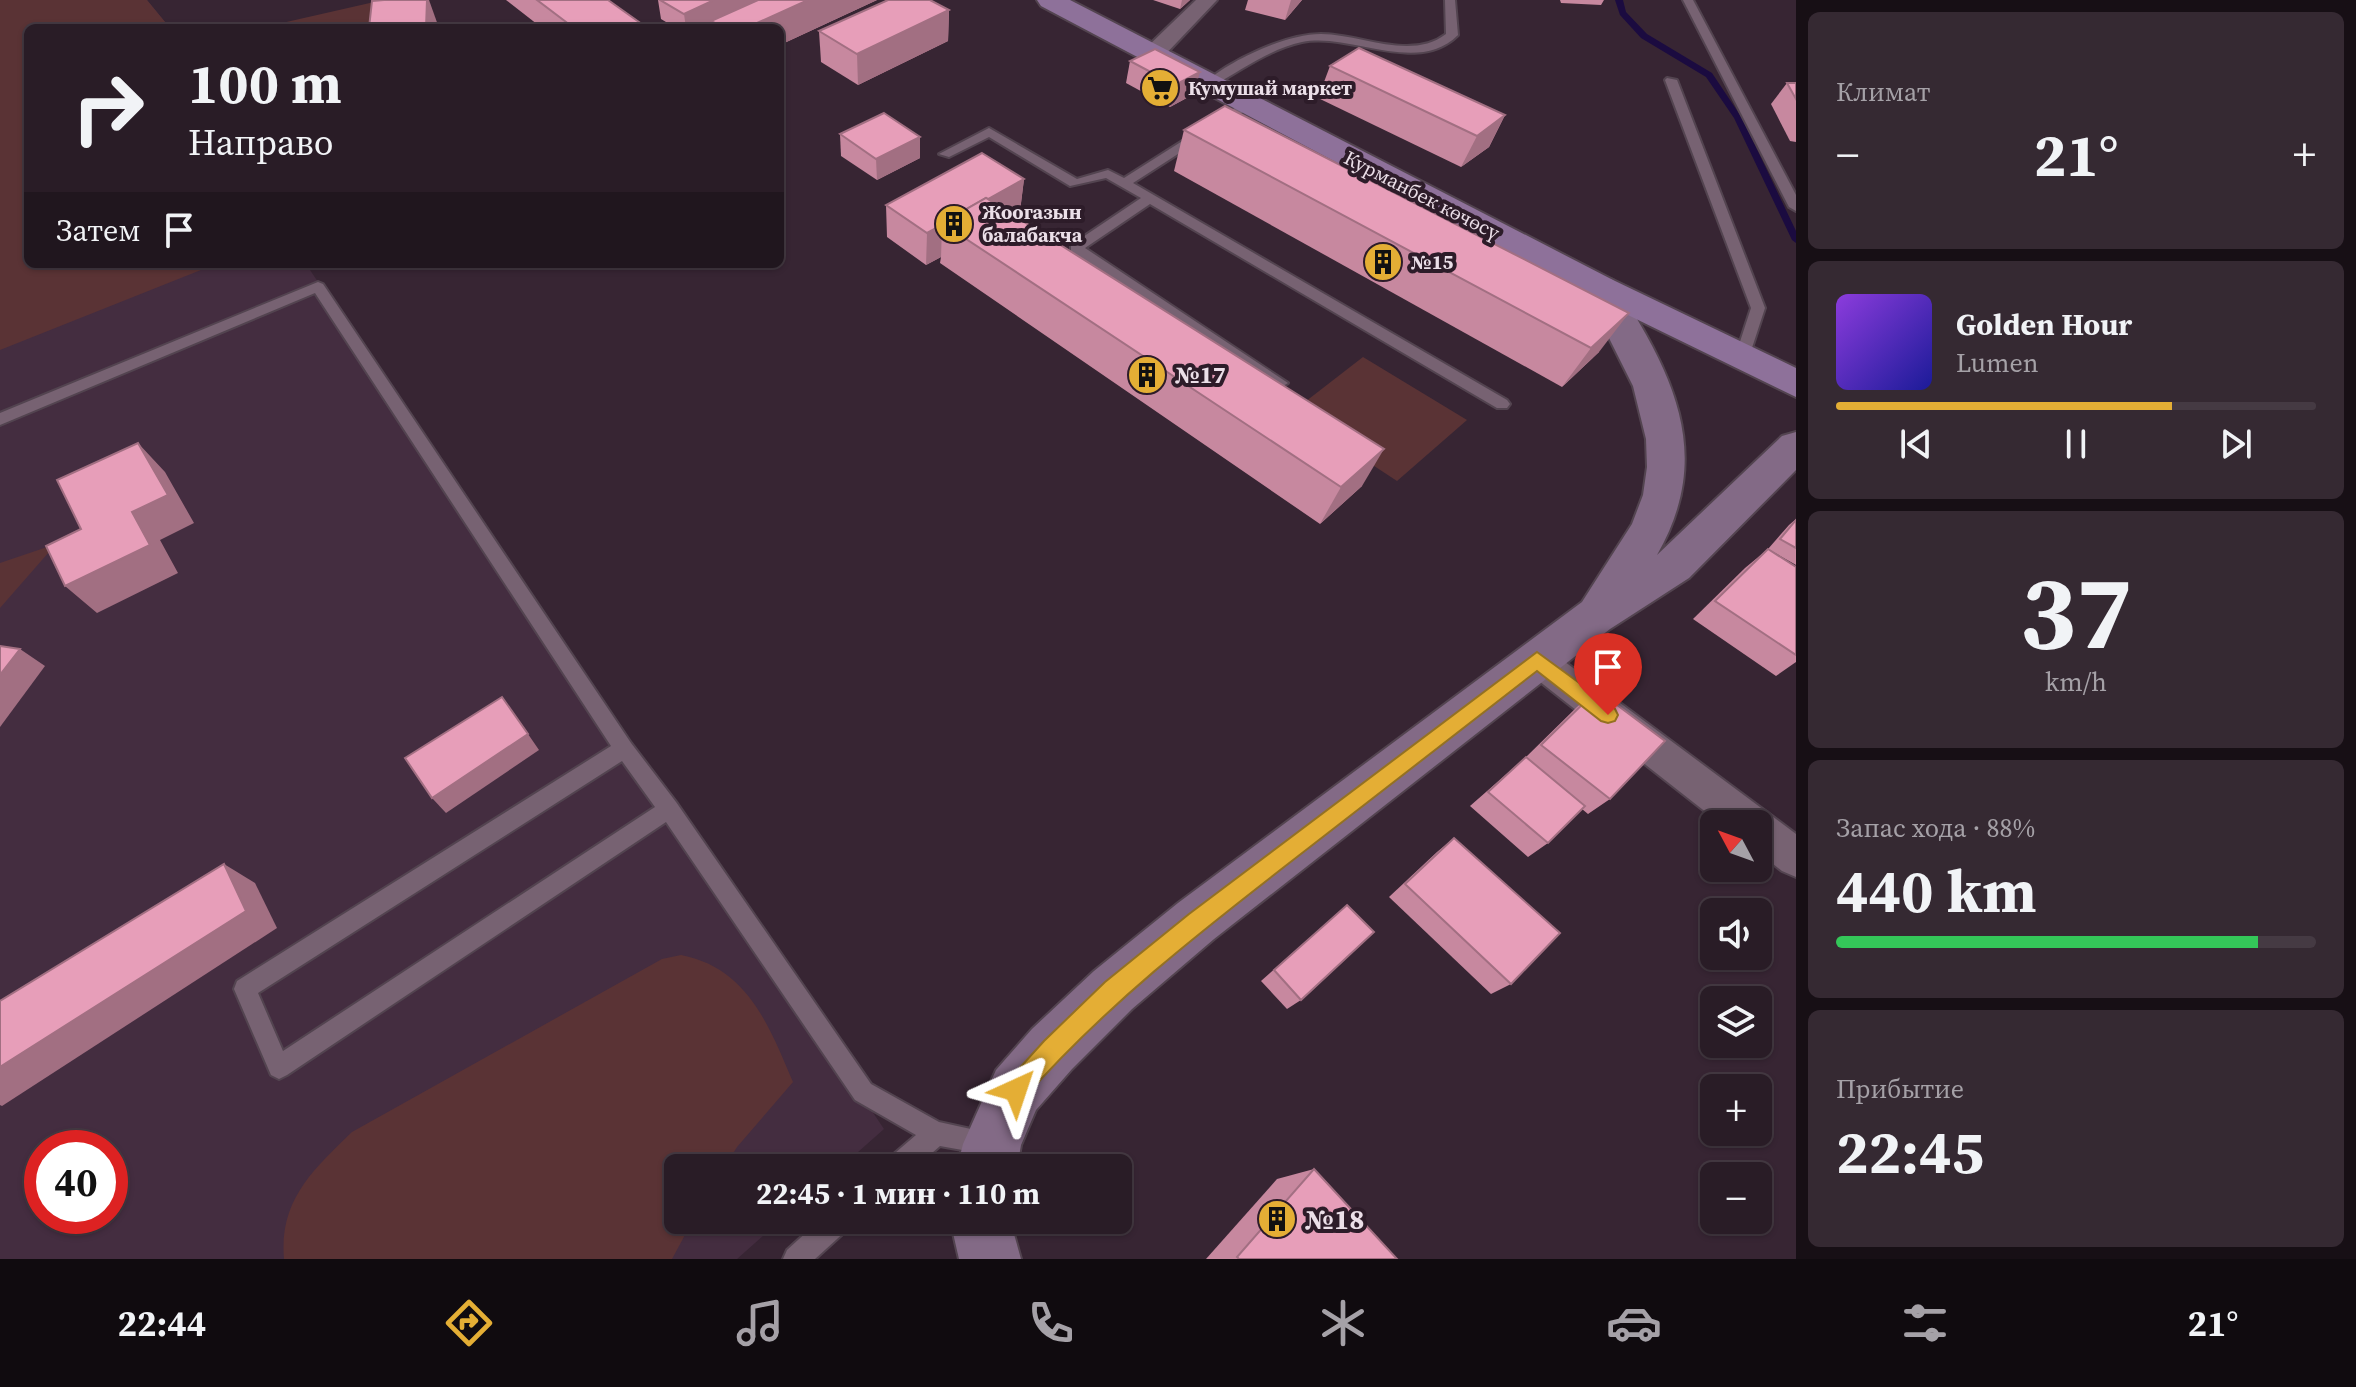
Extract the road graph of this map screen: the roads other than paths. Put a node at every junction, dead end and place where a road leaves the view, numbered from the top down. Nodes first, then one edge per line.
1 (1050, 0) edge
2 (1207, 0) edge
3 (1450, 0) edge
4 (1688, 0) edge
5 (1153, 54) junction
6 (1671, 80) dead end
7 (1209, 84) junction
8 (1248, 105) junction
9 (945, 154) dead end
10 (1124, 183) junction
11 (1150, 198) junction
12 (1796, 207) edge
13 (1601, 288) junction
14 (1742, 357) junction
15 (1280, 383) edge
16 (1796, 384) edge
17 (1502, 404) dead end
18 (0, 419) edge
19 (1794, 452) edge
20 (1595, 616) junction
21 (1537, 660) junction
22 (624, 749) junction
23 (669, 809) junction
24 (1733, 810) edge
25 (1772, 840) edge
26 (1796, 858) edge
27 (936, 1133) junction
28 (913, 1154) edge
29 (984, 1154) edge
30 (990, 1154) edge
31 (824, 1234) edge
32 (984, 1234) edge
33 (796, 1259) edge
34 (990, 1259) edge

1 - 5 main road, Курманбек көчөсү
2 - 5 street
3 - 7 lane
4 - 12 lane
5 - 7 main road, Курманбек көчөсү
6 - 14 lane
7 - 8 main road, Курманбек көчөсү
8 - 10 lane
8 - 13 main road, Курманбек көчөсү
9 - 10 lane
10 - 11 lane
11 - 15 lane
11 - 17 lane
13 - 14 main road, Курманбек көчөсү
13 - 20 street
14 - 16 main road, Курманбек көчөсү
18 - 22 lane
19 - 20 street
20 - 21 street
21 - 24 street
21 - 30 street
22 - 23 lane
22 - 23 lane
23 - 27 lane
25 - 26 street
27 - 28 lane
27 - 29 lane
31 - 33 lane
32 - 34 street

